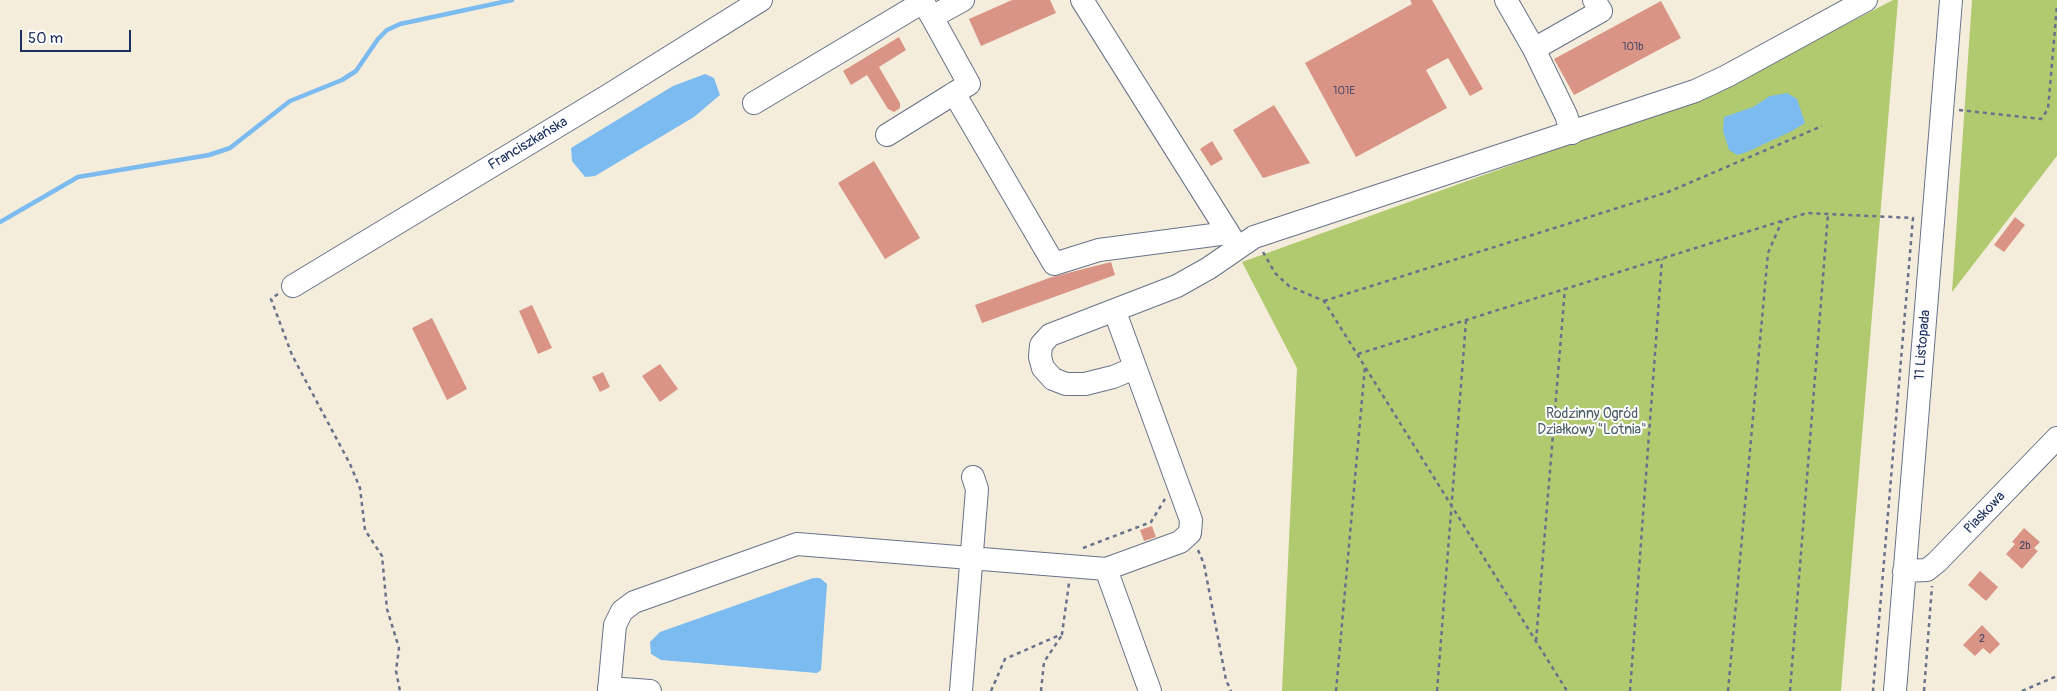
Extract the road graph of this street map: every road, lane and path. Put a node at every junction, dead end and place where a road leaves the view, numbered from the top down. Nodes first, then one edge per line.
1 (761, 0) edge
2 (964, 0) edge
3 (1082, 0) edge
4 (1506, 0) edge
5 (1594, 0) edge
6 (1866, 0) edge
7 (1951, 0) edge
8 (2057, 6) edge
9 (892, 9) edge
10 (932, 17) junction
11 (1534, 49) junction
12 (2057, 55) edge
13 (2053, 61) junction
14 (954, 93) junction
15 (754, 103) dead end
16 (1963, 110) dead end
17 (1822, 126) dead end
18 (1572, 133) junction
19 (887, 135) dead end
20 (1828, 214) junction
21 (1782, 221) junction
22 (1233, 240) junction
23 (1264, 254) dead end
24 (1662, 258) junction
25 (292, 286) joint
26 (1565, 288) junction
27 (1324, 301) junction
28 (1115, 312) junction
29 (1466, 320) junction
30 (1358, 354) junction
31 (1365, 365) junction
32 (1135, 368) junction
33 (2057, 438) edge
34 (973, 478) dead end
35 (1176, 481) junction
36 (1452, 505) junction
37 (1190, 533) junction
38 (972, 560) junction
39 (1071, 566) junction
40 (1106, 569) junction
41 (1927, 570) junction
42 (1904, 571) junction
43 (1062, 634) junction
44 (1536, 642) junction
45 (2057, 676) edge
46 (609, 689) edge
47 (400, 691) edge
48 (650, 691) edge
49 (961, 691) edge
50 (991, 691) edge
51 (1041, 691) edge
52 (1150, 691) edge
53 (1231, 691) edge
54 (1336, 691) edge
55 (1437, 691) edge
56 (1567, 691) edge
57 (1630, 691) edge
58 (1728, 691) edge
59 (1790, 691) edge
60 (1873, 691) edge
61 (1895, 691) edge
62 (1924, 691) edge
63 (2022, 691) edge

1 - 25 street, Franciszkańska
2 - 10 street
3 - 22 street
4 - 11 street
5 - 11 street
6 - 18 street
7 - 42 street, 11 Listopada
8 - 13 path
9 - 10 street
9 - 15 street
10 - 14 street
11 - 18 street
12 - 13 path
13 - 16 path
14 - 19 street
14 - 22 street
17 - 27 path
18 - 22 street
20 - 21 path
20 - 59 path
20 - 60 path
21 - 24 path
21 - 58 path
22 - 28 street
23 - 27 path
24 - 26 path
24 - 57 path
25 - 47 path
26 - 29 path
26 - 44 path
27 - 30 path
28 - 32 street
28 - 32 street
29 - 30 path
29 - 36 path
30 - 31 path
31 - 36 path
31 - 54 path
32 - 35 street
33 - 41 street, Piaskowa
34 - 38 street
35 - 37 street
35 - 39 path
36 - 44 path
36 - 55 path
37 - 40 street
37 - 53 path
38 - 39 street
38 - 46 street
38 - 49 street
39 - 40 street
39 - 43 path
40 - 52 street
41 - 42 street
41 - 62 path
42 - 61 street, 11 Listopada
43 - 50 path
43 - 51 path
44 - 56 path
45 - 63 path
46 - 48 street

